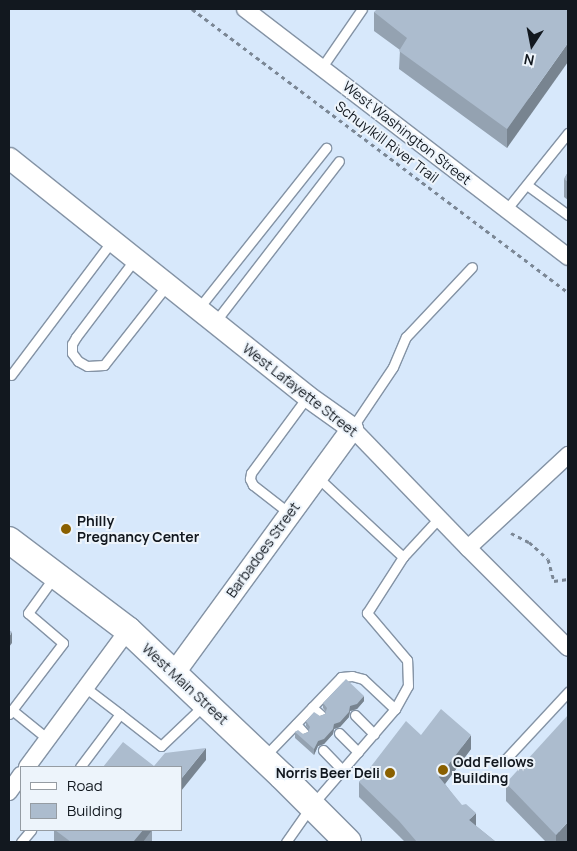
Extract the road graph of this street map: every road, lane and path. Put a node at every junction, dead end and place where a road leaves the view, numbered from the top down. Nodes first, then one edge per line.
1 (192, 9) edge
2 (245, 9) edge
3 (362, 9) edge
4 (322, 67) junction
5 (568, 133) edge
6 (326, 148) dead end
7 (9, 158) edge
8 (339, 161) dead end
9 (527, 185) junction
10 (506, 210) junction
11 (568, 215) edge
12 (112, 241) junction
13 (568, 257) edge
14 (135, 259) junction
15 (472, 268) dead end
16 (167, 285) junction
17 (568, 292) edge
18 (198, 309) junction
19 (215, 323) junction
20 (11, 375) dead end
21 (307, 396) junction
22 (352, 428) junction
23 (568, 455) edge
24 (316, 476) junction
25 (289, 513) junction
26 (439, 518) junction
27 (494, 524) junction
28 (9, 540) edge
29 (468, 548) junction
30 (403, 557) junction
31 (55, 575) junction
32 (568, 579) edge
33 (128, 630) junction
34 (568, 648) edge
35 (174, 672) junction
36 (86, 688) junction
37 (330, 689) junction
38 (568, 692) edge
39 (337, 697) edge
40 (206, 703) junction
41 (312, 707) junction
42 (395, 709) junction
43 (11, 712) edge
44 (120, 714) junction
45 (320, 715) edge
46 (355, 715) dead end
47 (296, 724) junction
48 (304, 732) edge
49 (339, 733) dead end
50 (374, 734) junction
51 (48, 739) junction
52 (323, 750) dead end
53 (358, 752) junction
54 (263, 758) junction
55 (503, 762) dead end
56 (29, 766) edge
57 (81, 766) edge
58 (342, 770) junction
59 (20, 778) edge
60 (9, 792) edge
61 (312, 805) junction
62 (30, 831) edge
63 (22, 842) edge
64 (286, 842) edge
65 (348, 842) edge

1 - 17 path, Schuylkill River Trail
2 - 4 street, West Washington Street
3 - 4 lane
4 - 10 street, West Washington Street
5 - 9 lane
6 - 18 lane
7 - 12 street, West Lafayette Street
8 - 19 lane
9 - 10 lane
9 - 11 lane
10 - 13 street, West Washington Street
12 - 14 street, West Lafayette Street
12 - 20 lane
14 - 16 street, West Lafayette Street
14 - 16 lane
15 - 22 lane
16 - 18 street, West Lafayette Street
18 - 19 street, West Lafayette Street
19 - 21 street, West Lafayette Street
21 - 22 street, West Lafayette Street
21 - 25 lane
22 - 24 street, Barbadoes Street
22 - 26 street, West Lafayette Street
23 - 27 street
24 - 25 street, Barbadoes Street
24 - 30 lane
25 - 35 street, Barbadoes Street
26 - 29 street, West Lafayette Street
26 - 30 lane
27 - 29 street
27 - 32 path
28 - 31 main road, West Main Street
29 - 34 street, West Lafayette Street
30 - 42 lane
31 - 33 main road, West Main Street
31 - 43 lane
33 - 35 main road, West Main Street
33 - 36 street
35 - 40 main road, West Main Street
36 - 44 lane
36 - 51 street
37 - 39 lane
37 - 41 lane
37 - 42 lane
38 - 55 lane
40 - 44 lane
40 - 54 main road, West Main Street
41 - 45 lane
41 - 47 lane
42 - 50 lane
43 - 51 lane
44 - 57 lane
46 - 50 lane
47 - 48 lane
47 - 54 lane
49 - 53 lane
50 - 53 lane
51 - 56 street
52 - 58 lane
53 - 58 lane
54 - 61 main road, West Main Street
58 - 61 lane
59 - 60 street
61 - 64 lane
61 - 65 main road, West Main Street
62 - 63 lane

